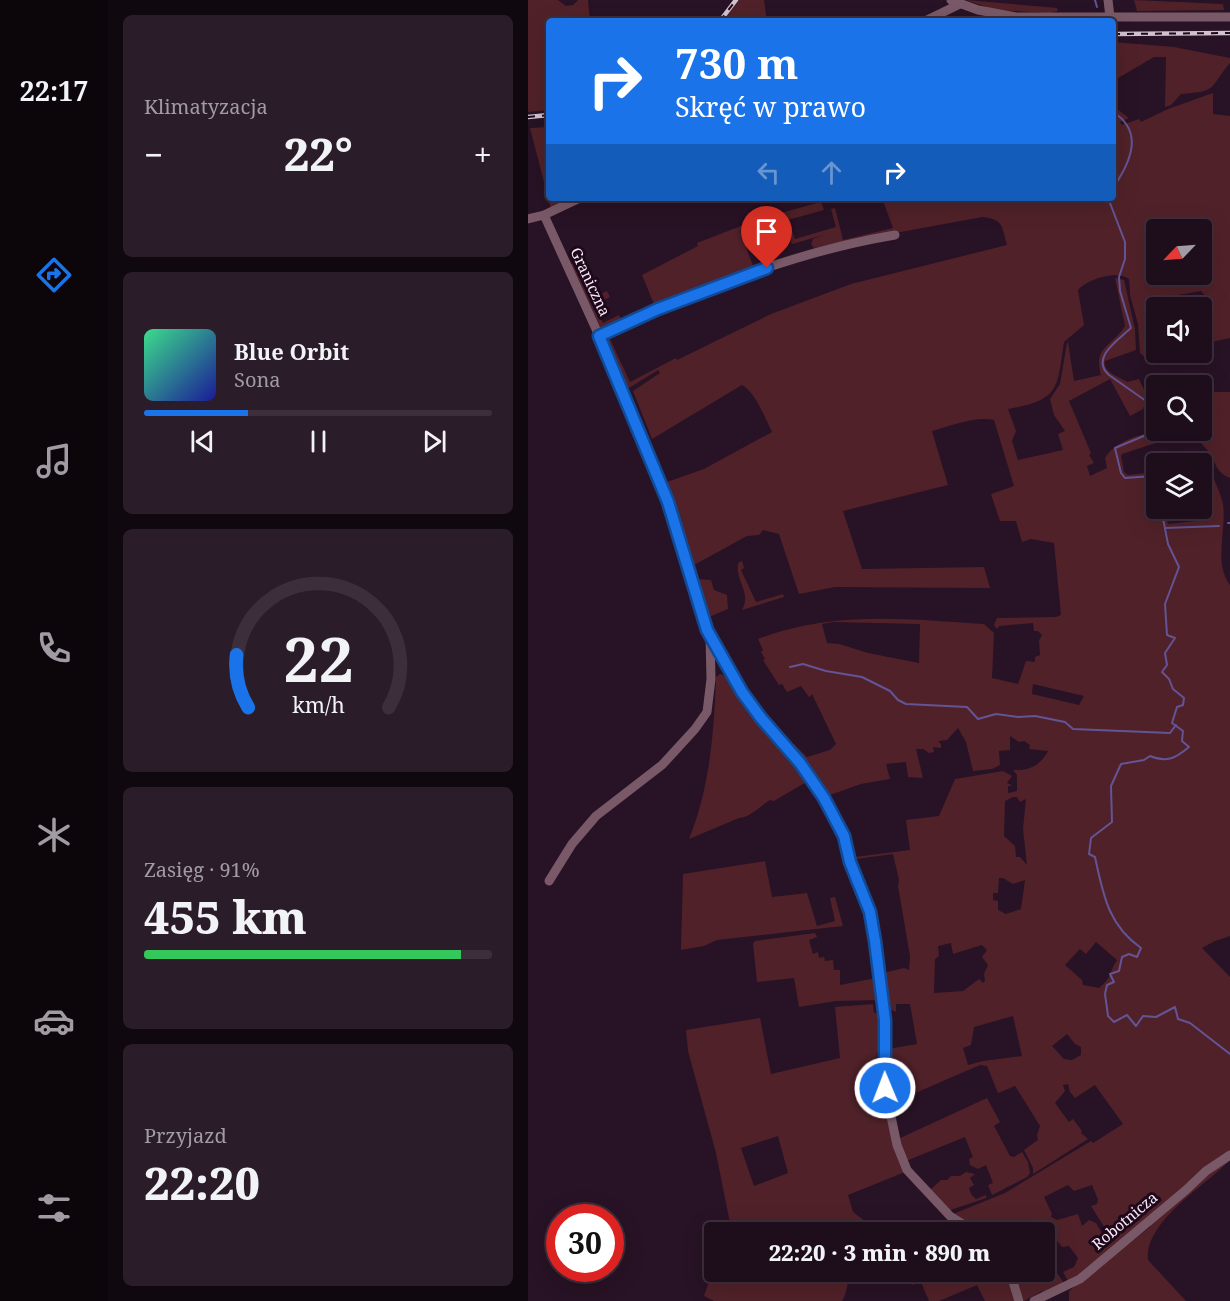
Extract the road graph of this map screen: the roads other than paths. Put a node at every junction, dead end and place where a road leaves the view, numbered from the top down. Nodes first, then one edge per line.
1 (1108, 0) edge
2 (955, 2) edge
3 (1110, 17) junction
4 (1230, 17) edge
5 (930, 18) edge
6 (574, 201) edge
7 (544, 215) junction
8 (528, 219) edge
9 (895, 235) dead end
10 (599, 336) junction
11 (710, 636) junction
12 (549, 881) dead end
13 (1230, 1155) edge
14 (960, 1222) edge
15 (1013, 1282) edge
16 (1019, 1301) edge
17 (1034, 1301) edge

1 - 3 street
2 - 3 street
2 - 5 street
3 - 4 street
6 - 7 street
7 - 8 street
7 - 10 street, Graniczna
9 - 10 street
10 - 11 street, Graniczna
11 - 12 street
11 - 14 street, Graniczna
13 - 17 street, Robotnicza
15 - 16 street

